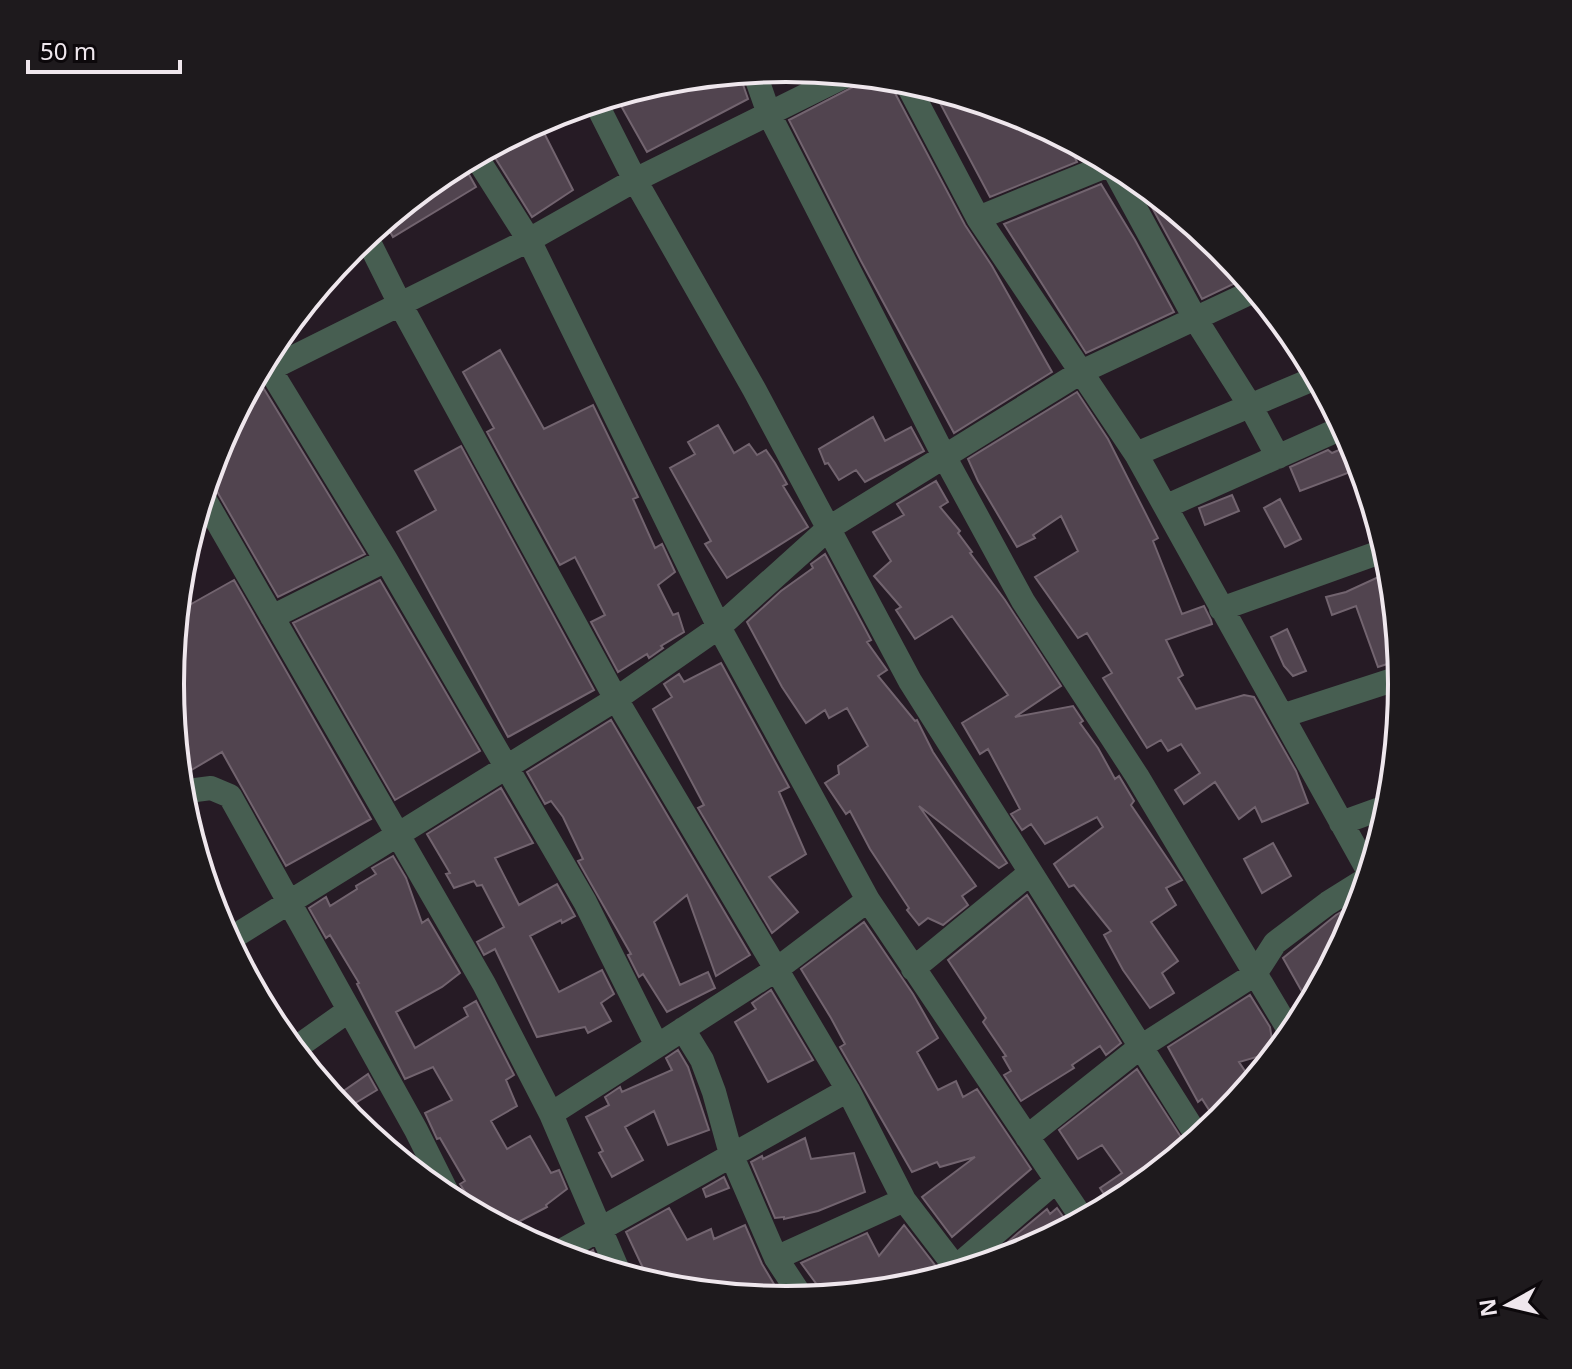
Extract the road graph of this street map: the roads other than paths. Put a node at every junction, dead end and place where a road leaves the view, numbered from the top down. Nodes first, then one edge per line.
1 (758, 83) edge
2 (830, 84) edge
3 (914, 96) edge
4 (600, 112) edge
5 (769, 114) junction
6 (481, 165) edge
7 (1096, 169) edge
8 (635, 180) junction
9 (1122, 185) edge
10 (978, 218) junction
11 (529, 240) junction
12 (372, 247) edge
13 (1246, 295) edge
14 (399, 302) junction
15 (1196, 320) junction
16 (277, 362) edge
17 (1081, 372) junction
18 (268, 377) edge
19 (1307, 382) edge
20 (1251, 407) junction
21 (1333, 432) edge
22 (1136, 454) junction
23 (944, 456) junction
24 (1278, 457) junction
25 (1167, 506) junction
26 (210, 509) edge
27 (829, 528) junction
28 (1374, 554) edge
29 (386, 560) junction
30 (1221, 609) junction
31 (272, 617) junction
32 (719, 627) junction
33 (1388, 682) edge
34 (616, 699) junction
35 (1282, 716) junction
36 (506, 768) junction
37 (193, 790) edge
38 (1375, 811) edge
39 (1341, 823) junction
40 (397, 837) junction
41 (1362, 862) edge
42 (1030, 873) junction
43 (1354, 886) edge
44 (868, 900) junction
45 (288, 902) junction
46 (238, 934) edge
47 (777, 969) junction
48 (913, 969) junction
49 (1255, 974) junction
50 (348, 1011) junction
51 (1284, 1023) edge
52 (683, 1029) junction
53 (302, 1043) edge
54 (657, 1046) junction
55 (1139, 1048) junction
56 (848, 1090) junction
57 (551, 1114) junction
58 (1192, 1129) edge
59 (1027, 1137) junction
60 (731, 1154) junction
61 (439, 1177) edge
62 (1056, 1181) junction
63 (904, 1200) junction
64 (1077, 1211) edge
65 (601, 1231) junction
66 (570, 1247) edge
67 (972, 1257) edge
68 (776, 1258) junction
69 (614, 1261) edge
70 (953, 1263) edge
71 (795, 1287) edge

1 - 5 street
2 - 5 street
3 - 10 street
4 - 8 street
5 - 8 street
5 - 23 street
6 - 11 street
7 - 10 street
8 - 11 street
8 - 27 street
9 - 15 street
10 - 17 street
11 - 14 street
11 - 32 street
12 - 14 street
13 - 15 street
14 - 16 street
14 - 34 street
15 - 17 street
15 - 20 street
17 - 22 street
17 - 23 street
18 - 29 street
19 - 20 street
20 - 22 street
20 - 24 street
21 - 24 street
22 - 25 street
23 - 27 street
23 - 49 street
24 - 25 street
25 - 30 street
26 - 31 street
27 - 32 street
27 - 42 street
28 - 30 street
29 - 31 street
29 - 36 street
30 - 35 street
31 - 40 street
32 - 34 street
32 - 44 street
33 - 35 street
34 - 36 street
34 - 47 street
35 - 39 street
36 - 40 street
36 - 54 street
37 - 45 street
38 - 39 street
39 - 41 street
40 - 45 street
40 - 57 street
42 - 48 street
42 - 55 street
43 - 49 street
44 - 47 street
44 - 48 street
45 - 46 street
45 - 50 street
47 - 52 street
47 - 56 street
48 - 59 street
49 - 51 street
49 - 55 street
50 - 53 street
50 - 61 street
52 - 54 street
52 - 60 street
54 - 57 street
55 - 58 street
55 - 59 street
56 - 60 street
56 - 63 street
57 - 65 street
59 - 62 street
60 - 65 street
60 - 68 street
62 - 64 street
62 - 67 street
63 - 68 street
63 - 70 street
65 - 66 street
65 - 69 street
68 - 71 street

